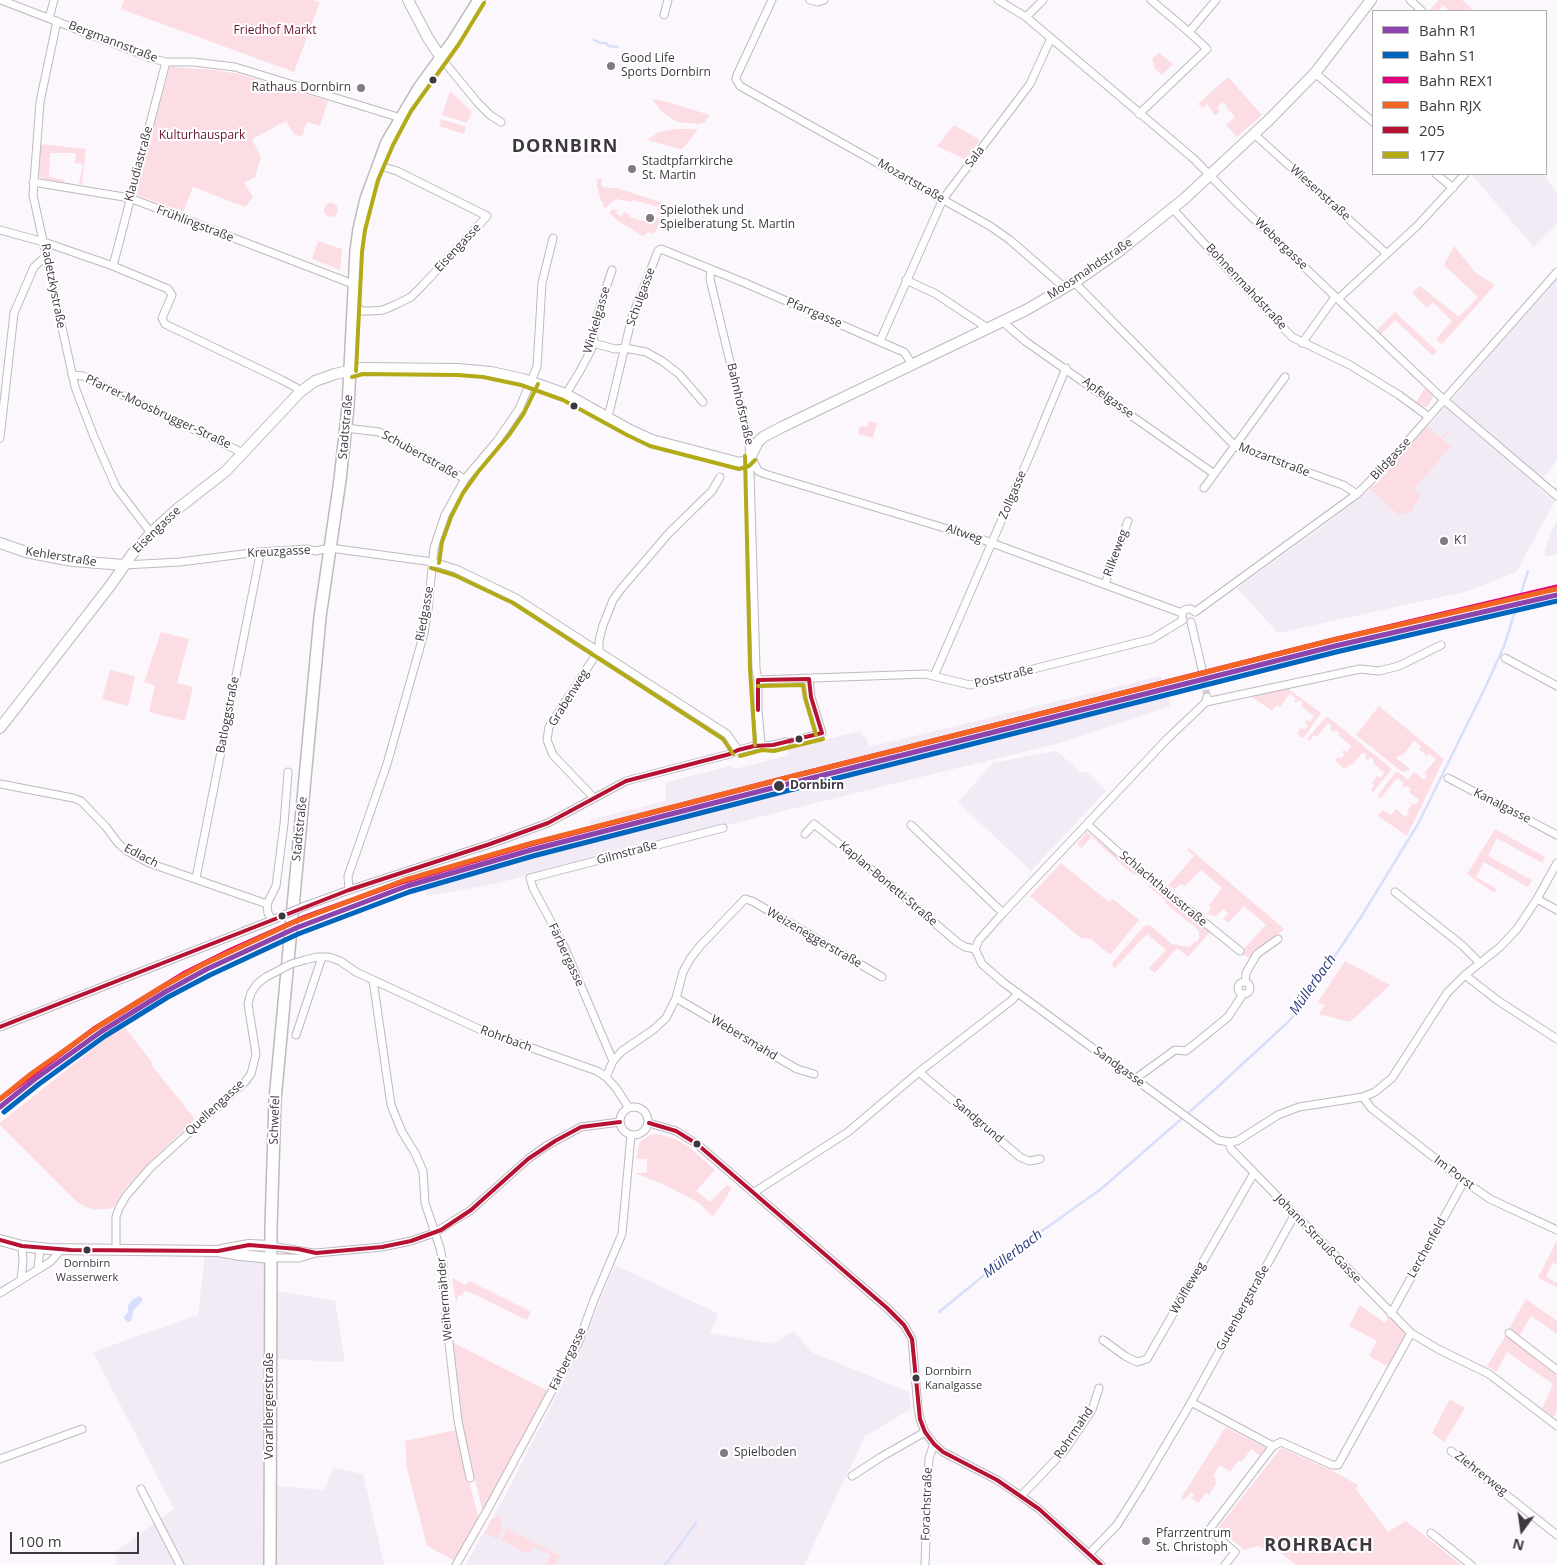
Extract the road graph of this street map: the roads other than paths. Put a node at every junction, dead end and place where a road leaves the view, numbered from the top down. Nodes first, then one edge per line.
1 (1, 0) edge
2 (54, 0) edge
3 (408, 0) edge
4 (479, 0) edge
5 (668, 0) edge
6 (772, 0) edge
7 (810, 0) edge
8 (824, 0) edge
9 (998, 0) edge
10 (1044, 0) edge
11 (1151, 0) edge
12 (1216, 0) edge
13 (1410, 0) edge
14 (1369, 1) edge
15 (1421, 10) edge
16 (664, 15) dead end
17 (1026, 17) junction
18 (49, 18) junction
19 (57, 21) junction
20 (1189, 32) junction
21 (1051, 38) junction
22 (441, 58) junction
23 (166, 62) junction
24 (1315, 73) junction
25 (1140, 114) junction
26 (401, 118) junction
27 (1372, 121) edge
28 (501, 122) dead end
29 (1254, 134) junction
30 (377, 165) junction
31 (1210, 175) junction
32 (1437, 175) edge
33 (1464, 175) edge
34 (33, 182) junction
35 (1453, 188) junction
36 (130, 198) junction
37 (943, 199) junction
38 (1173, 209) junction
39 (0, 230) edge
40 (552, 238) dead end
41 (44, 242) junction
42 (1386, 253) junction
43 (46, 256) junction
44 (113, 266) junction
45 (711, 269) junction
46 (612, 270) dead end
47 (1557, 272) edge
48 (906, 280) junction
49 (1074, 282) junction
50 (353, 284) junction
51 (1065, 288) junction
52 (1336, 298) junction
53 (353, 302) junction
54 (1003, 322) junction
55 (989, 329) junction
56 (880, 341) junction
57 (593, 342) junction
58 (1302, 343) junction
59 (625, 348) junction
60 (912, 364) junction
61 (1066, 368) junction
62 (350, 370) junction
63 (72, 376) junction
64 (1284, 377) dead end
65 (532, 382) junction
66 (300, 392) junction
67 (566, 394) junction
68 (1444, 400) junction
69 (703, 402) dead end
70 (607, 417) junction
71 (1429, 417) junction
72 (346, 428) junction
73 (0, 438) edge
74 (1235, 446) junction
75 (243, 453) junction
76 (751, 456) junction
77 (1213, 473) junction
78 (720, 477) dead end
79 (465, 479) junction
80 (1204, 488) dead end
81 (1357, 494) junction
82 (1555, 494) edge
83 (1128, 521) dead end
84 (151, 533) junction
85 (0, 542) edge
86 (992, 543) junction
87 (330, 548) junction
88 (258, 552) junction
89 (433, 562) junction
90 (124, 565) junction
91 (1105, 584) junction
92 (1194, 612) junction
93 (1185, 618) junction
94 (1441, 645) dead end
95 (599, 650) junction
96 (1504, 658) dead end
97 (1202, 669) tunnel mouth
98 (934, 676) junction
99 (809, 679) junction
100 (758, 680) junction
101 (1557, 686) edge
102 (0, 728) edge
103 (804, 738) tunnel mouth
104 (786, 742) tunnel mouth
105 (761, 744) junction
106 (738, 750) junction
107 (288, 772) dead end
108 (1448, 778) dead end
109 (0, 784) edge
110 (594, 798) junction
111 (1087, 824) junction
112 (911, 826) dead end
113 (723, 828) dead end
114 (805, 834) dead end
115 (1557, 835) edge
116 (1557, 863) edge
117 (196, 878) junction
118 (530, 878) joint
119 (349, 890) junction
120 (1395, 892) dead end
121 (1537, 899) junction
122 (267, 904) junction
123 (1557, 910) edge
124 (1003, 913) junction
125 (273, 920) junction
126 (1278, 939) dead end
127 (975, 949) junction
128 (1240, 951) dead end
129 (322, 956) junction
130 (1480, 963) junction
131 (1465, 975) junction
132 (882, 977) dead end
133 (373, 980) junction
134 (1018, 993) junction
135 (284, 994) joint
136 (676, 998) junction
137 (0, 1027) edge
138 (296, 1036) dead end
139 (1557, 1039) edge
140 (613, 1061) junction
141 (919, 1072) junction
142 (814, 1074) dead end
143 (606, 1077) junction
144 (1135, 1079) junction
145 (1363, 1098) junction
146 (629, 1108) junction
147 (620, 1122) junction
148 (649, 1123) junction
149 (631, 1135) junction
150 (1229, 1142) junction
151 (1040, 1159) dead end
152 (1254, 1173) junction
153 (1464, 1181) junction
154 (753, 1194) junction
155 (1294, 1214) junction
156 (1556, 1227) edge
157 (434, 1233) junction
158 (0, 1240) edge
159 (22, 1246) junction
160 (40, 1248) junction
161 (61, 1250) junction
162 (116, 1250) junction
163 (271, 1252) junction
164 (316, 1254) junction
165 (38, 1268) junction
166 (21, 1280) junction
167 (0, 1293) edge
168 (1391, 1314) junction
169 (1411, 1333) junction
170 (1509, 1333) dead end
171 (1103, 1340) dead end
172 (1557, 1370) edge
173 (1099, 1388) dead end
174 (1191, 1402) junction
175 (1557, 1426) edge
176 (82, 1430) dead end
177 (925, 1432) junction
178 (934, 1444) junction
179 (1273, 1446) junction
180 (1451, 1451) dead end
181 (0, 1459) edge
182 (852, 1476) dead end
183 (470, 1478) dead end
184 (142, 1489) dead end
185 (1021, 1496) junction
186 (1432, 1533) dead end
187 (1557, 1535) edge
188 (1089, 1554) junction
189 (180, 1565) edge
190 (270, 1565) edge
191 (456, 1565) edge
192 (925, 1565) edge
193 (1101, 1565) edge
194 (1225, 1565) edge
195 (1471, 1565) edge

1 - 18 street, Bergmannstraße
2 - 18 street
3 - 22 street
4 - 22 main road, Stadtstraße
5 - 16 street
6 - 37 street, Mozartstraße
7 - 8 street
9 - 17 street, Webergasse
10 - 17 street
11 - 20 street
12 - 20 street
13 - 15 street
14 - 24 street, Moosmahdstraße
17 - 21 street, Webergasse
18 - 19 street, Bergmannstraße
19 - 23 street, Bergmannstraße
19 - 34 street, Radetzkystraße
20 - 25 street
21 - 25 street, Webergasse
21 - 37 street, Sala
22 - 26 main road, Stadtstraße
22 - 28 street
23 - 26 street, Bergmannstraße
23 - 36 street, Klaudiastraße
24 - 27 street
24 - 29 street, Moosmahdstraße
25 - 31 street, Webergasse
26 - 30 main road, Stadtstraße
29 - 31 street, Moosmahdstraße
29 - 42 street, Wiesenstraße
30 - 50 main road, Stadtstraße
30 - 53 street, Eisengasse
31 - 38 street, Moosmahdstraße
31 - 52 street, Webergasse
32 - 35 street
33 - 35 street
34 - 36 street, Frühlingstraße
34 - 41 street, Radetzkystraße
35 - 42 street
36 - 44 street, Klaudiastraße
36 - 50 street, Frühlingstraße
37 - 48 street, Sala
37 - 51 street, Mozartstraße
38 - 49 street, Moosmahdstraße
38 - 58 street, Bohnenmahdstraße
39 - 41 street
40 - 65 street, Riedgasse
41 - 43 street, Radetzkystraße
41 - 44 street
42 - 52 street
43 - 63 street, Radetzkystraße
43 - 73 street
44 - 66 street
45 - 56 street, Pfarrgasse
45 - 59 street, Schulgasse
45 - 76 street, Bahnhofstraße
46 - 57 street, Winkelgasse
47 - 68 street, Bildgasse
48 - 55 street
48 - 56 street, Sala
49 - 51 street, Moosmahdstraße
49 - 74 street, Mozartstraße
50 - 53 main road, Stadtstraße
51 - 54 street, Moosmahdstraße
52 - 58 street
52 - 68 street, Webergasse
53 - 62 main road, Stadtstraße
54 - 55 street, Moosmahdstraße
54 - 61 street, Apfelgasse
55 - 60 street, Moosmahdstraße
56 - 60 street, Pfarrgasse
57 - 59 street
57 - 67 street, Winkelgasse
58 - 71 street, Bohnenmahdstraße
59 - 69 street
59 - 70 street, Schulgasse
60 - 76 street, Moosmahdstraße
61 - 77 street, Apfelgasse
61 - 86 street, Zollgasse
62 - 65 street, Eisengasse
62 - 66 street, Eisengasse
62 - 72 main road, Stadtstraße
63 - 75 street, Pfarrer-Moosbrugger-Straße
63 - 84 street, Radetzkystraße
64 - 74 street
65 - 67 street, Eisengasse
65 - 79 street, Riedgasse
66 - 75 street, Eisengasse
67 - 70 street, Eisengasse
68 - 71 street, Bildgasse
68 - 82 street, Webergasse
70 - 76 street, Eisengasse
71 - 81 street, Bildgasse
72 - 79 street, Schubertstraße
72 - 87 main road, Stadtstraße
74 - 77 street
74 - 81 street, Mozartstraße
75 - 84 street, Eisengasse
76 - 86 street, Altweg
76 - 100 street, Bahnhofstraße
77 - 80 street
78 - 95 street, Grabenweg
79 - 89 street, Riedgasse
81 - 92 street, Bildgasse
83 - 91 street, Rilkeweg
84 - 90 street, Eisengasse
85 - 90 street, Kehlerstraße
86 - 91 street, Altweg
86 - 98 street, Zollgasse
87 - 88 street, Kreuzgasse
87 - 89 street, Kreuzgasse
87 - 135 main road, Stadtstraße
88 - 90 street, Kreuzgasse
88 - 117 street, Batloggstraße
89 - 95 street, Kreuzgasse
89 - 119 street, Riedgasse
90 - 102 street, Eisengasse
91 - 93 street, Altweg
92 - 93 street
92 - 93 street
93 - 97 street
93 - 98 street, Poststraße
94 - 111 street
95 - 106 street, Kreuzgasse
95 - 110 street, Grabenweg
96 - 101 street
98 - 99 street, Poststraße
99 - 100 street, Poststraße
99 - 103 street
100 - 105 street, Bahnhofstraße
104 - 105 street
105 - 106 street
106 - 110 street
107 - 122 street
108 - 115 street, Kanalgasse
109 - 117 street, Edlach
110 - 119 street
111 - 124 street
111 - 128 street, Schlachthausstraße
112 - 124 street
113 - 118 street, Gilmstraße
114 - 127 street, Kaplan-Bonetti-Straße
116 - 121 street
117 - 122 street, Edlach
118 - 140 street, Färbergasse
119 - 125 street, bridge
120 - 130 street
121 - 123 street
121 - 130 street
122 - 125 street
124 - 127 street
125 - 137 street
126 - 144 street
127 - 134 street
129 - 133 street
129 - 138 street
129 - 162 street, Quellengasse, bridge
130 - 131 street
131 - 139 street
131 - 145 street
132 - 136 street, Weizeneggerstraße
133 - 143 street, Rohrbach
133 - 157 street, Weihermähder
134 - 141 street
134 - 144 street, Sandgasse
135 - 163 main road, Schwefel
136 - 140 street
136 - 142 street, Webersmahd
140 - 143 street
141 - 151 street, Sandgrund
141 - 154 street
143 - 146 street, Rohrbach
144 - 150 street, Sandgasse
145 - 150 street
145 - 153 street, Im Porst
146 - 147 street
146 - 148 street, Rohrbach
147 - 149 street
147 - 157 street
148 - 149 street
148 - 154 street, Rohrbach
149 - 191 street, Färbergasse
150 - 152 street, Johann-Strauß-Gasse
152 - 155 street, Johann-Strauß-Gasse
152 - 171 street, Wölfleweg
153 - 156 street, Im Porst
153 - 168 street, Lerchenfeld
154 - 177 street, Rohrbach
155 - 168 street, Johann-Strauß-Gasse
155 - 174 street, Gutenbergstraße
157 - 164 street
157 - 183 street, Weihermähder
158 - 159 street
159 - 160 street
159 - 166 street
160 - 161 street
160 - 165 street
161 - 162 street
161 - 165 street
162 - 163 street
163 - 164 street
163 - 164 street
163 - 190 main road, Vorarlbergerstraße
165 - 166 street
166 - 167 street
168 - 169 street, Johann-Strauß-Gasse
169 - 175 street, Johann-Strauß-Gasse
169 - 179 street
170 - 172 street
173 - 185 street, Rohrmahd
174 - 179 street
174 - 188 street, Gutenbergstraße
176 - 181 street
177 - 178 street, Rohrbach
177 - 182 street
178 - 185 street, Rohrbach
178 - 192 street, Forachstraße
179 - 194 street
180 - 187 street, Ziehrerweg
184 - 189 street
185 - 188 street, Rohrbach
186 - 195 street
188 - 193 street, Rohrbach

